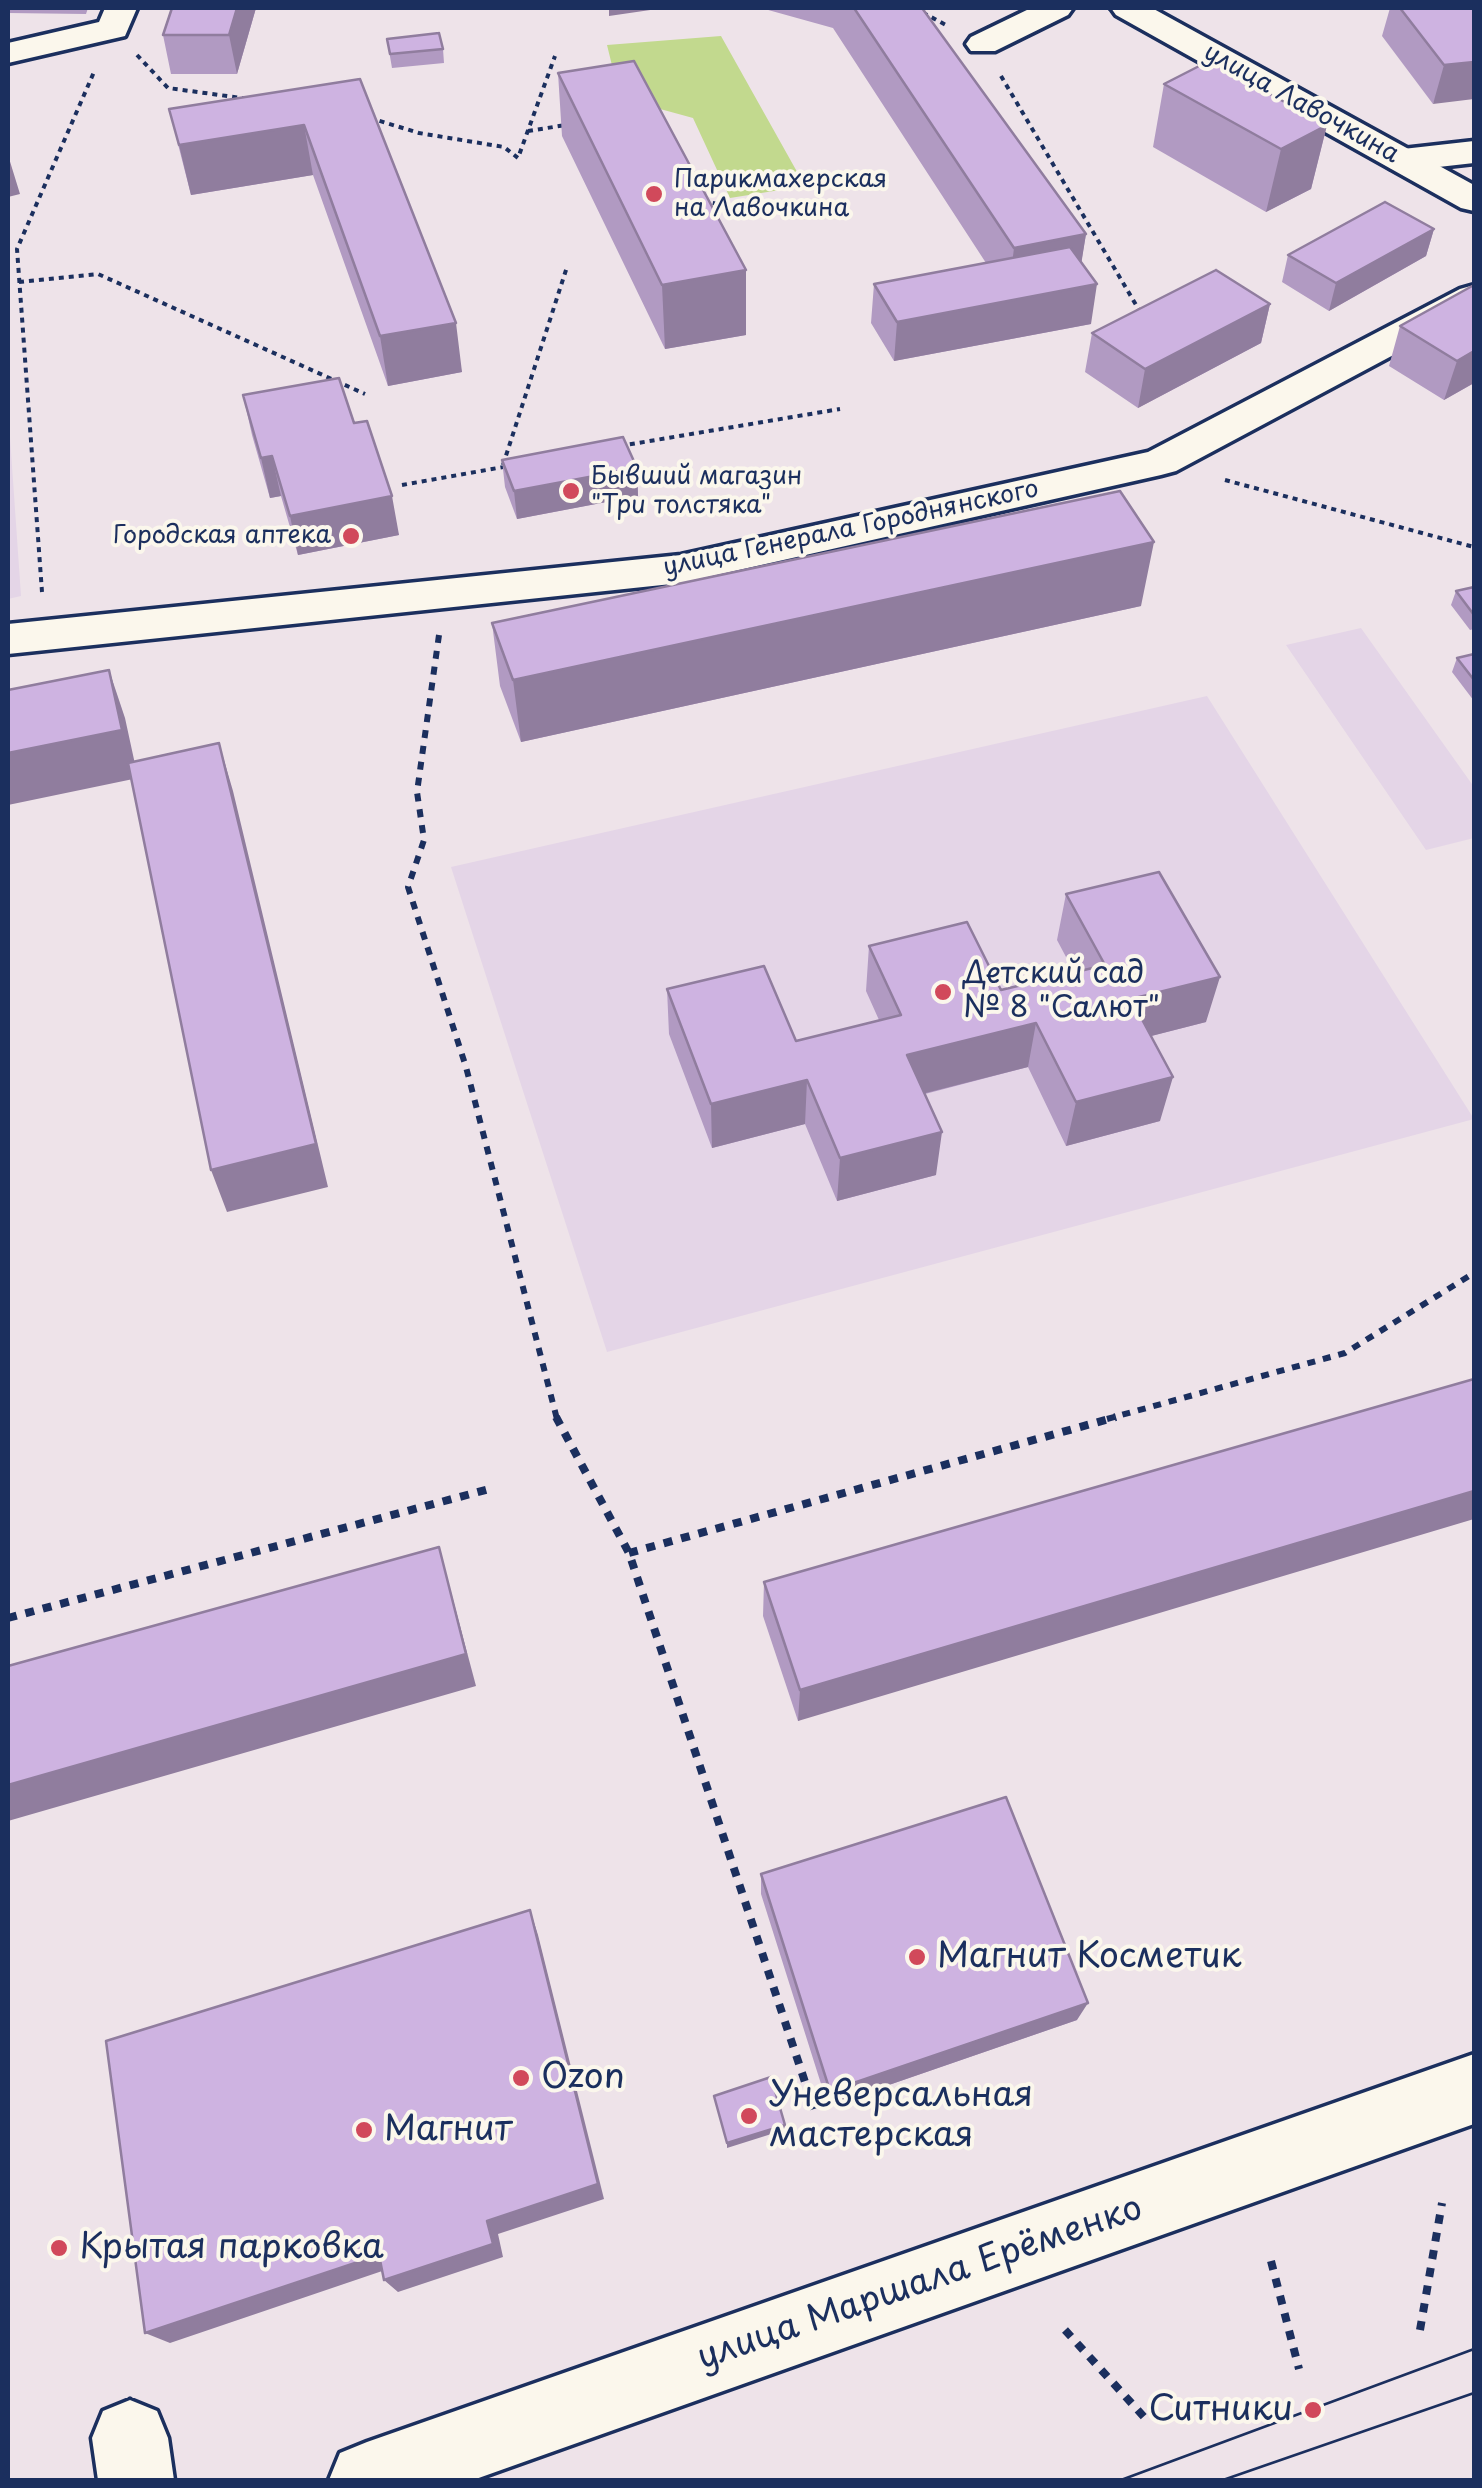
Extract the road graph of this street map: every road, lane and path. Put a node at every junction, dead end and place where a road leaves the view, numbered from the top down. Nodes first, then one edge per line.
1 (1056, 8) edge
2 (1128, 8) edge
3 (117, 18) edge
4 (983, 44) joint
5 (8, 52) edge
6 (555, 56) dead end
7 (261, 100) edge
8 (354, 113) edge
9 (566, 126) edge
10 (528, 131) junction
11 (1474, 152) edge
12 (1403, 160) junction
13 (685, 196) edge
14 (1474, 200) edge
15 (723, 205) dead end
16 (568, 267) dead end
17 (19, 282) junction
18 (1474, 296) edge
19 (1142, 316) edge
20 (364, 394) dead end
21 (840, 408) dead end
22 (610, 447) edge
23 (1161, 462) junction
24 (520, 464) edge
25 (502, 467) junction
26 (402, 485) dead end
27 (1474, 547) edge
28 (445, 594) junction
29 (26, 638) edge
30 (1474, 1273) edge
31 (493, 1488) dead end
32 (629, 1553) junction
33 (8, 1618) edge
34 (1474, 2089) edge
35 (814, 2109) dead end
36 (1442, 2203) dead end
37 (1271, 2261) dead end
38 (1065, 2330) dead end
39 (1420, 2330) dead end
40 (1299, 2369) dead end
41 (1145, 2418) dead end
42 (367, 2480) edge

1 - 4 street
2 - 12 street, улица Лавочкина
3 - 5 street
3 - 7 path
3 - 17 path
4 - 19 path
6 - 10 path
8 - 10 path
9 - 10 path
11 - 12 street
12 - 14 street, улица Лавочкина
13 - 15 path
16 - 25 path
17 - 20 path
17 - 29 path
18 - 23 street, улица Генерала Городнянского
21 - 22 path
23 - 27 path
23 - 28 street, улица Генерала Городнянского
24 - 25 path
25 - 26 path
28 - 29 street, улица Генерала Городнянского
28 - 32 path
30 - 32 path
31 - 33 path
32 - 35 path
34 - 42 street, улица Маршала Ерёменко
36 - 39 path
37 - 40 path
38 - 41 path

